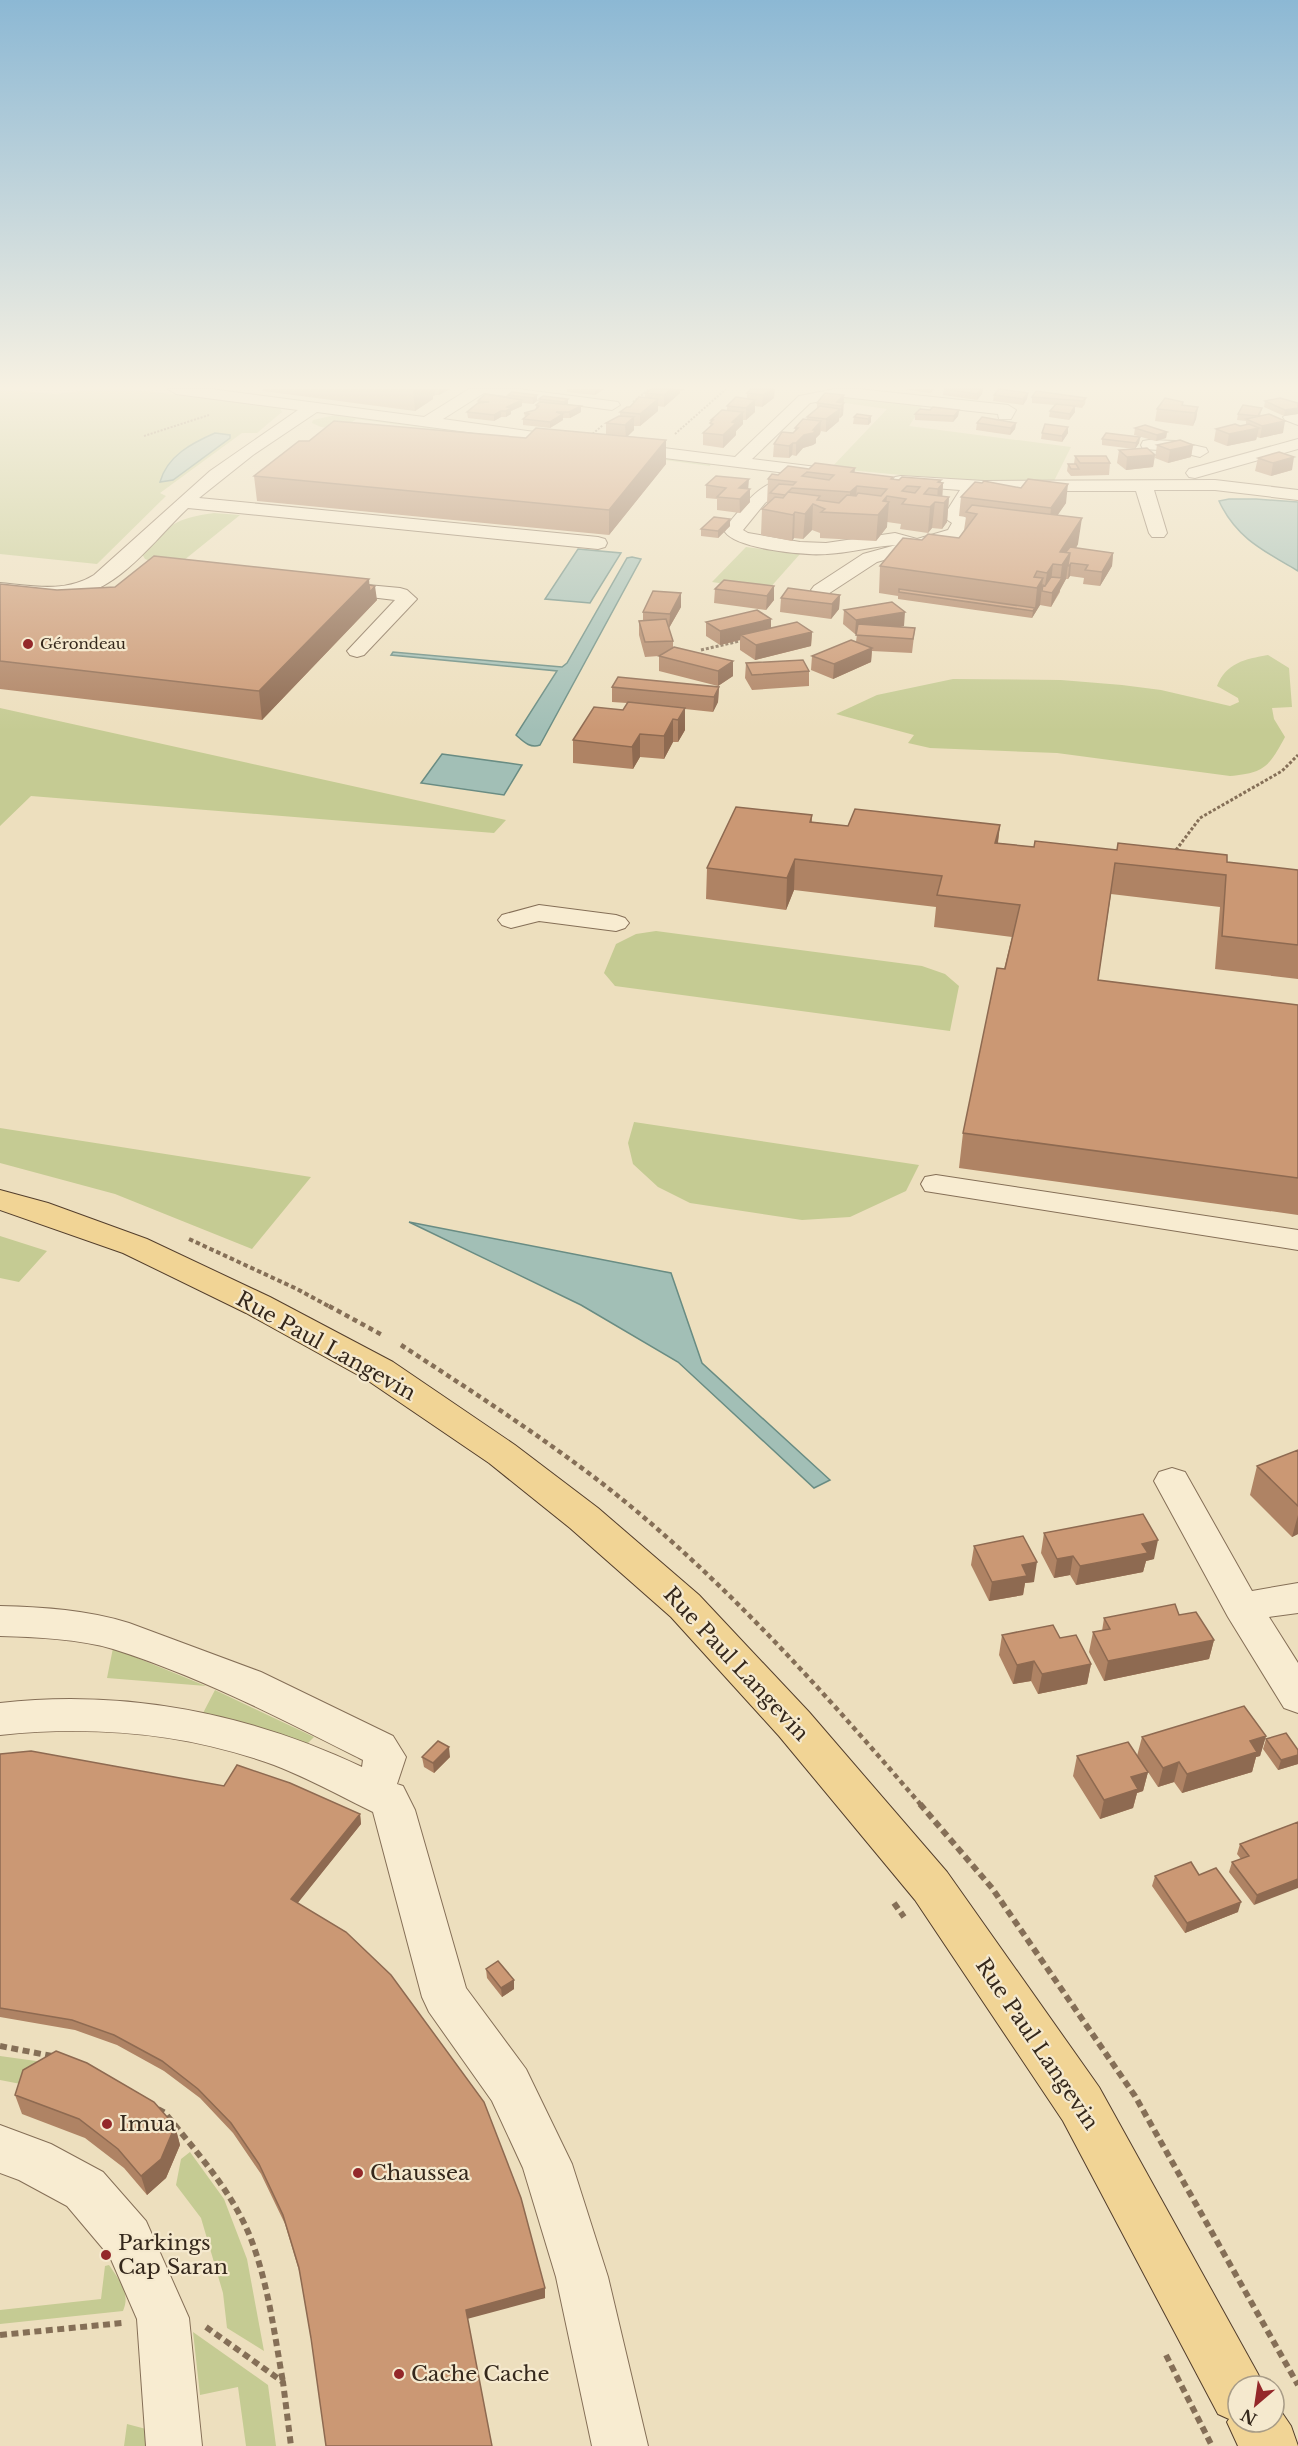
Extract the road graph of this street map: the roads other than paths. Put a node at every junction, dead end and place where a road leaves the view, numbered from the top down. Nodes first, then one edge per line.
1 (183, 503) edge
2 (196, 503) edge
3 (756, 503) edge
4 (960, 503) edge
5 (1149, 503) edge
6 (1158, 533) dead end
7 (598, 543) dead end
8 (915, 543) junction
9 (117, 565) junction
10 (139, 568) edge
11 (320, 586) edge
12 (0, 589) edge
13 (821, 590) edge
14 (357, 651) dead end
15 (511, 920) dead end
16 (616, 923) dead end
17 (936, 1184) dead end
18 (0, 1200) edge
19 (1298, 1240) edge
20 (1172, 1481) dead end
21 (1298, 1598) edge
22 (1242, 1607) junction
23 (0, 1621) edge
24 (1298, 1697) edge
25 (0, 1719) edge
26 (371, 1791) junction
27 (0, 2149) edge
28 (1226, 2375) edge
29 (174, 2446) edge
30 (620, 2446) edge

1 - 9 street
2 - 7 street
3 - 8 street
4 - 8 street
5 - 6 street
8 - 13 street
9 - 10 street
9 - 12 street
11 - 14 street
15 - 16 street
17 - 19 street
18 - 28 main road, Rue Paul Langevin
20 - 22 street
21 - 22 street
22 - 24 street
23 - 26 street
25 - 26 street
26 - 30 street
27 - 29 street

